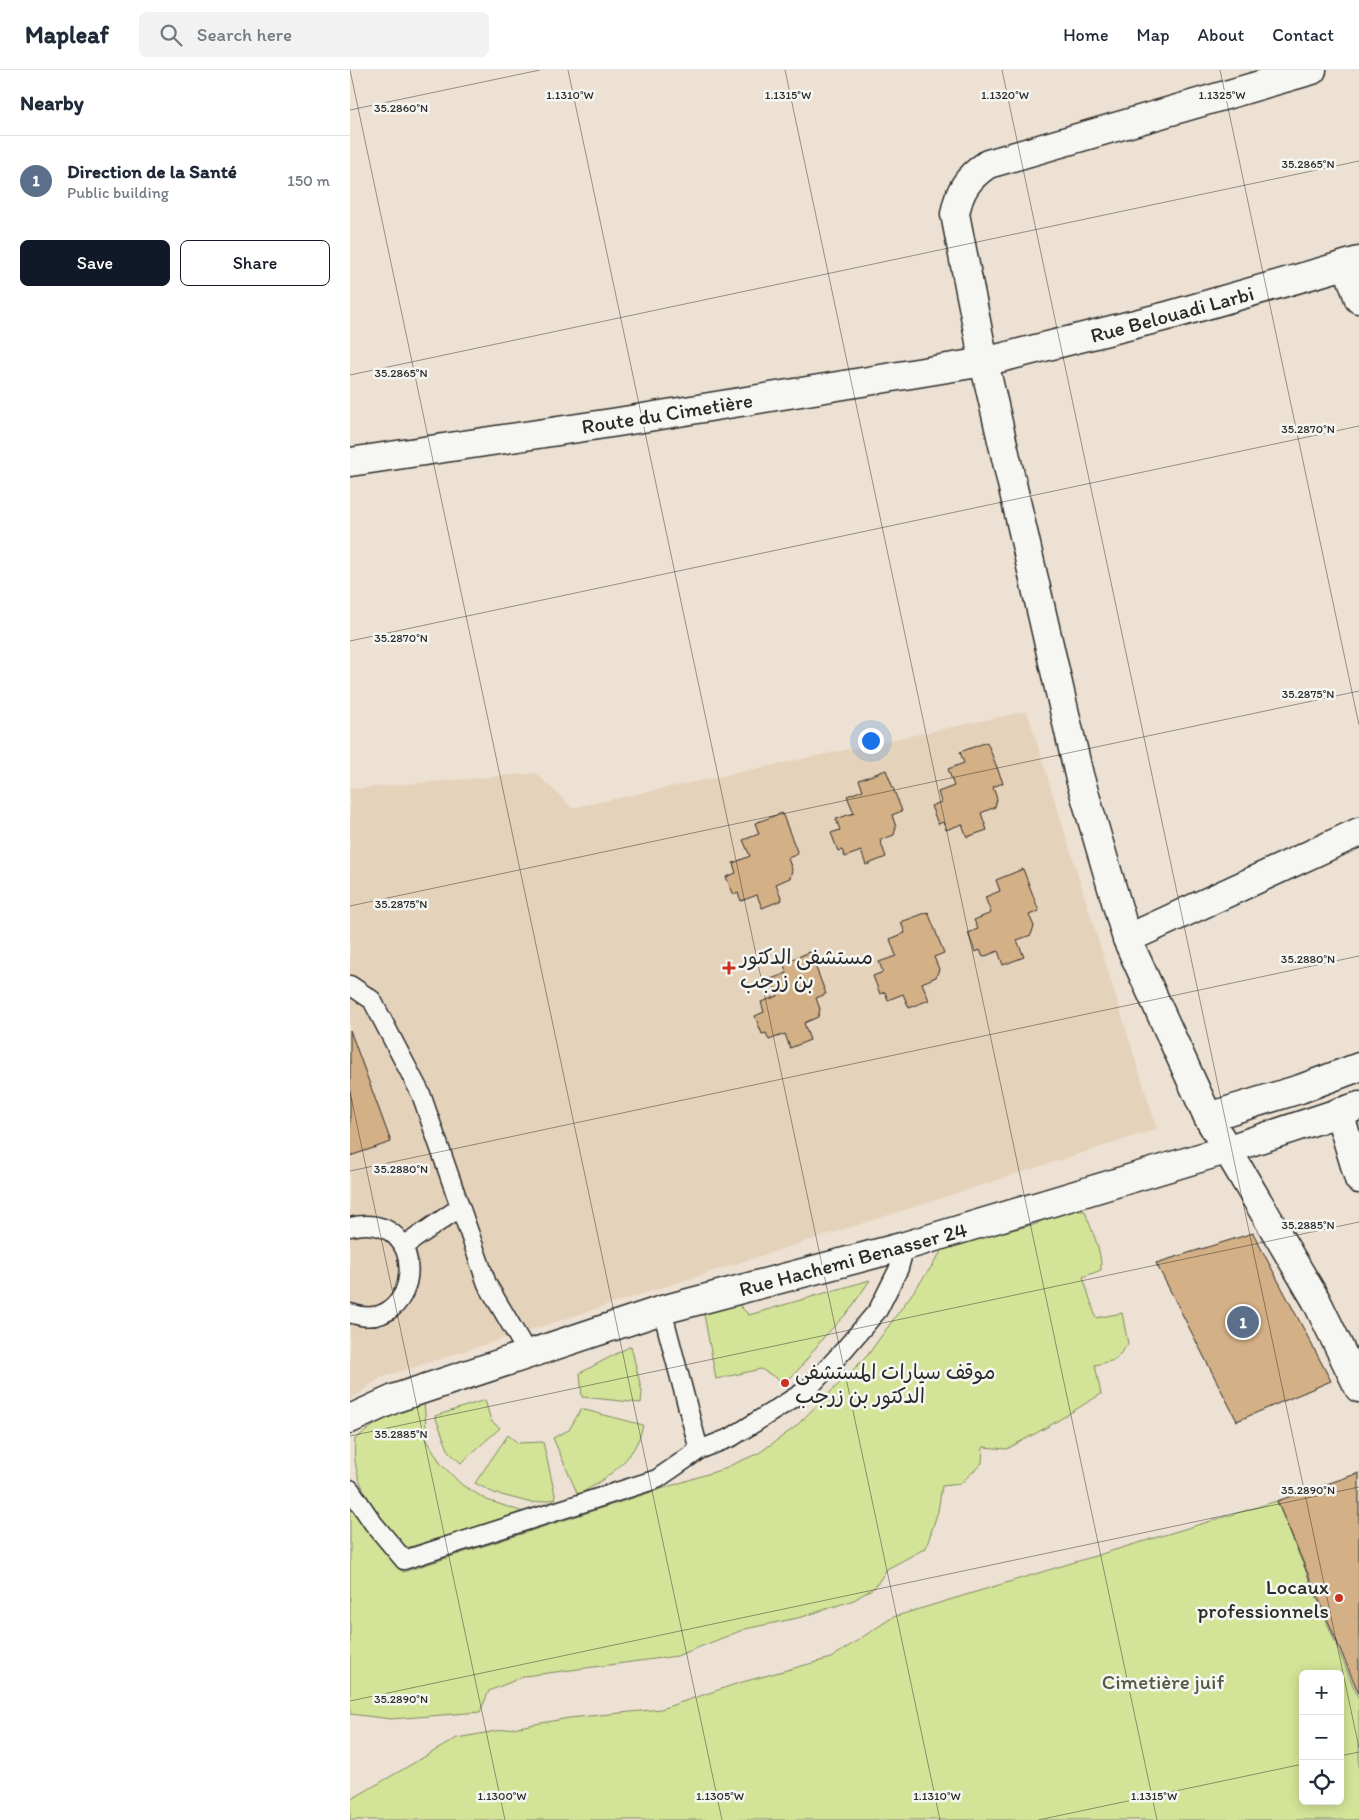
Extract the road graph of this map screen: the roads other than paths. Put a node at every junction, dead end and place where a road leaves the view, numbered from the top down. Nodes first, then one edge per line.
1 (1312, 70) edge
2 (1353, 263) edge
3 (1359, 299) edge
4 (984, 362) junction
5 (350, 462) edge
6 (1359, 832) edge
7 (1127, 939) junction
8 (350, 985) edge
9 (1359, 1066) edge
10 (1349, 1109) edge
11 (1208, 1118) junction
12 (1226, 1150) junction
13 (1359, 1179) edge
14 (459, 1208) junction
15 (350, 1227) edge
16 (404, 1246) junction
17 (905, 1246) junction
18 (662, 1310) junction
19 (350, 1313) edge
20 (528, 1354) junction
21 (1359, 1388) edge
22 (350, 1419) edge
23 (699, 1450) junction
24 (350, 1489) edge

1 - 4 street
2 - 3 street
2 - 4 street, Rue Belouadi Larbi
4 - 5 street, Route du Cimetière
4 - 7 street
6 - 7 street
7 - 11 street
8 - 14 lane
9 - 11 street
10 - 12 street, Rue Hachemi Benasser 24
10 - 13 street
11 - 12 street
12 - 17 street, Rue Hachemi Benasser 24
12 - 21 street
14 - 16 lane
14 - 20 lane
15 - 16 lane
16 - 19 lane
17 - 18 street, Rue Hachemi Benasser 24
17 - 23 lane
18 - 20 street, Rue Hachemi Benasser 24
18 - 23 lane
20 - 22 street, Rue Hachemi Benasser 24
23 - 24 lane

